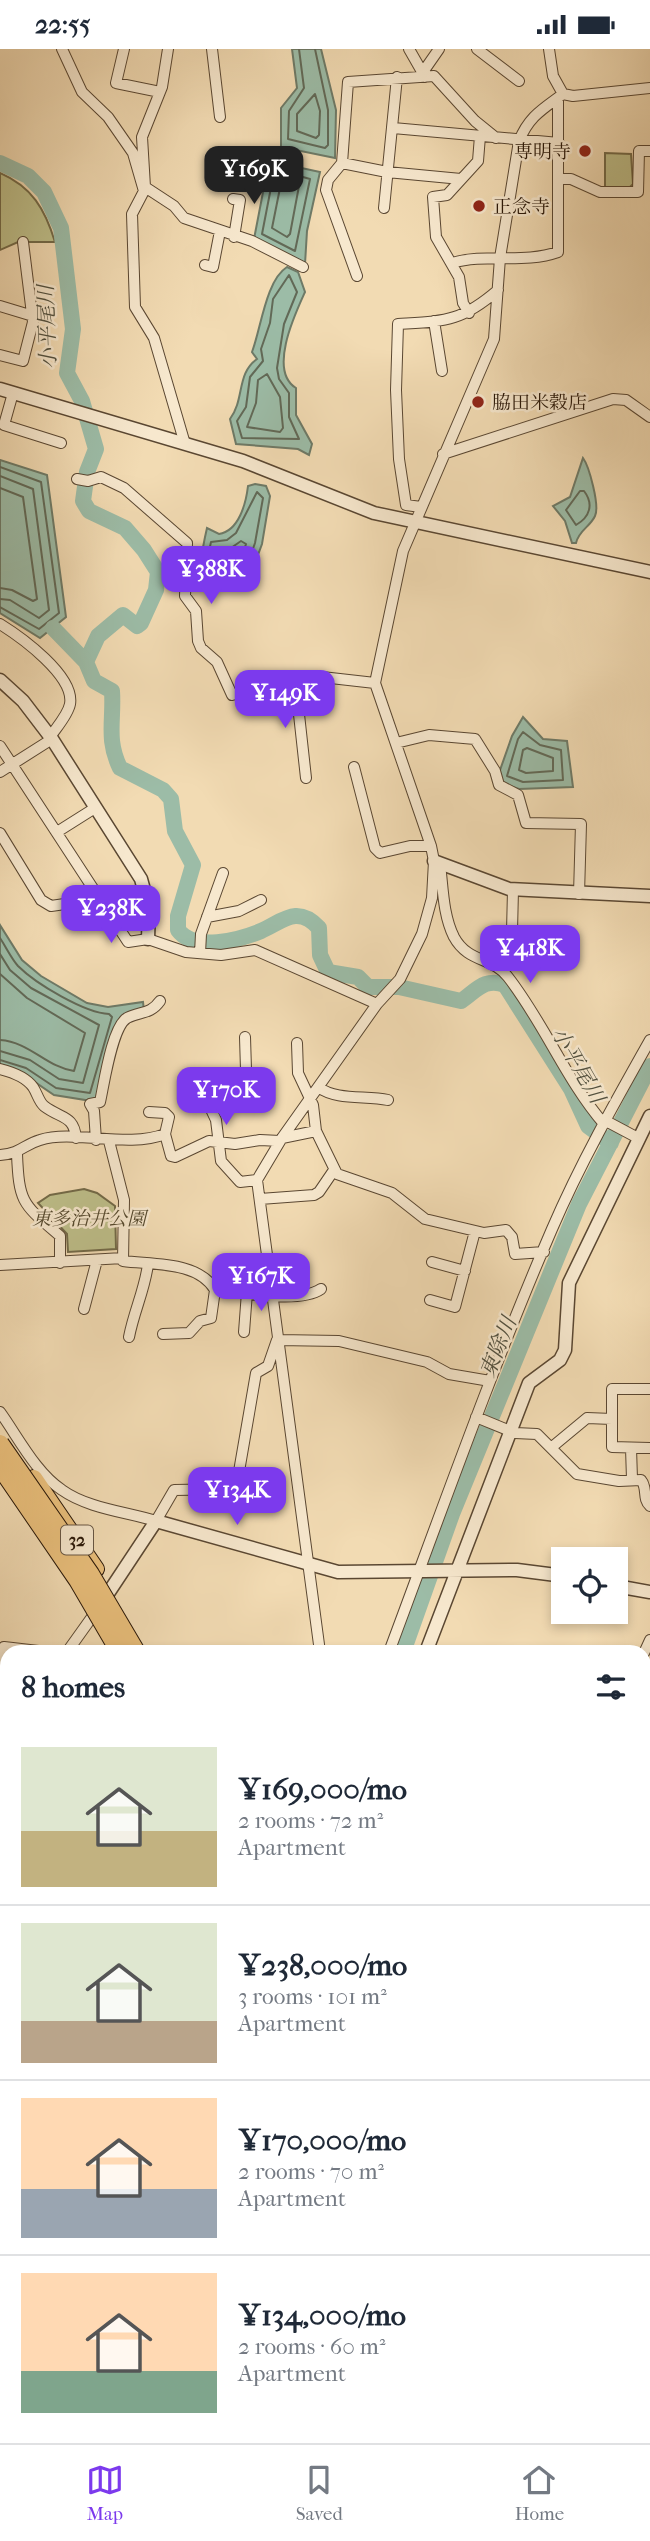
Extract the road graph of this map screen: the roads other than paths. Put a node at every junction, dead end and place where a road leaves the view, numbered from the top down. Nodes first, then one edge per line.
1 (62, 49) edge
2 (124, 49) edge
3 (167, 49) edge
4 (212, 49) edge
5 (409, 49) edge
6 (439, 49) edge
7 (477, 49) edge
8 (549, 49) edge
9 (424, 74) junction
10 (397, 77) junction
11 (519, 81) dead end
12 (650, 88) edge
13 (160, 92) junction
14 (561, 96) junction
15 (220, 117) dead end
16 (393, 128) junction
17 (480, 136) junction
18 (496, 138) junction
19 (519, 141) junction
20 (559, 143) junction
21 (650, 151) edge
22 (342, 163) junction
23 (387, 172) junction
24 (461, 179) junction
25 (558, 179) junction
26 (144, 189) junction
27 (233, 199) dead end
28 (384, 208) dead end
29 (220, 232) junction
30 (233, 236) junction
31 (23, 242) dead end
32 (500, 258) junction
33 (452, 263) junction
34 (205, 265) dead end
35 (303, 267) dead end
36 (357, 276) dead end
37 (498, 290) junction
38 (0, 306) edge
39 (469, 313) junction
40 (33, 316) junction
41 (434, 321) junction
42 (0, 355) edge
43 (442, 371) dead end
44 (0, 389) edge
45 (13, 393) junction
46 (650, 417) edge
47 (61, 443) dead end
48 (184, 444) junction
49 (443, 454) junction
50 (77, 479) dead end
51 (421, 507) junction
52 (414, 522) junction
53 (650, 572) edge
54 (0, 624) edge
55 (295, 678) junction
56 (0, 680) edge
57 (375, 683) junction
58 (51, 738) junction
59 (396, 743) junction
60 (0, 746) edge
61 (13, 763) junction
62 (354, 767) dead end
63 (0, 772) edge
64 (306, 778) dead end
65 (95, 808) junction
66 (57, 832) junction
67 (0, 833) edge
68 (431, 846) junction
69 (437, 862) junction
70 (223, 873) dead end
71 (513, 890) junction
72 (579, 894) junction
73 (650, 896) edge
74 (99, 899) junction
75 (261, 900) dead end
76 (207, 917) junction
77 (148, 939) junction
78 (201, 953) junction
79 (517, 953) dead end
80 (160, 1001) dead end
81 (377, 1004) junction
82 (245, 1037) dead end
83 (650, 1040) edge
84 (297, 1043) dead end
85 (0, 1069) edge
86 (318, 1087) junction
87 (310, 1099) junction
88 (388, 1100) dead end
89 (149, 1112) dead end
90 (650, 1116) edge
91 (605, 1122) junction
92 (316, 1131) junction
93 (165, 1133) junction
94 (76, 1138) junction
95 (638, 1138) junction
96 (281, 1139) junction
97 (96, 1140) junction
98 (217, 1140) junction
99 (109, 1141) junction
100 (17, 1154) junction
101 (0, 1155) edge
102 (334, 1170) junction
103 (257, 1180) junction
104 (260, 1199) junction
105 (475, 1231) junction
106 (544, 1252) junction
107 (123, 1258) junction
108 (97, 1260) junction
109 (432, 1262) dead end
110 (60, 1263) junction
111 (148, 1264) junction
112 (0, 1265) edge
113 (465, 1271) junction
114 (321, 1289) dead end
115 (215, 1290) junction
116 (247, 1292) junction
117 (273, 1294) junction
118 (430, 1300) dead end
119 (83, 1310) dead end
120 (244, 1332) dead end
121 (163, 1334) dead end
122 (129, 1336) dead end
123 (278, 1340) junction
124 (490, 1381) junction
125 (650, 1389) edge
126 (0, 1412) edge
127 (476, 1417) junction
128 (612, 1419) junction
129 (510, 1430) junction
130 (0, 1434) edge
131 (0, 1444) edge
132 (552, 1447) junction
133 (631, 1448) junction
134 (650, 1448) edge
135 (0, 1466) edge
136 (632, 1479) junction
137 (0, 1481) edge
138 (650, 1506) edge
139 (156, 1521) junction
140 (308, 1565) junction
141 (452, 1570) junction
142 (418, 1571) junction
143 (551, 1574) edge
144 (628, 1588) edge
145 (109, 1592) junction
146 (650, 1592) edge
147 (92, 1618) junction
148 (72, 1645) edge
149 (108, 1645) edge
150 (116, 1645) edge
151 (132, 1645) edge
152 (140, 1645) edge
153 (319, 1645) edge
154 (392, 1645) edge
155 (428, 1645) edge

1 - 26 street
2 - 13 street
3 - 13 street
4 - 15 street
5 - 9 street
6 - 9 street
7 - 11 street
8 - 14 street
9 - 10 street
9 - 18 street
10 - 16 street
10 - 22 street
12 - 14 street
13 - 26 street
14 - 19 street
14 - 20 street
16 - 17 street
16 - 23 street
17 - 18 street
17 - 24 street
18 - 19 street
19 - 20 street
19 - 32 street
20 - 25 street
21 - 25 street
22 - 23 street
22 - 36 street
23 - 24 street
23 - 28 street
24 - 33 street
25 - 32 street
26 - 29 street
26 - 48 street
27 - 30 street
29 - 30 street
29 - 34 street
30 - 35 street
31 - 40 street
32 - 33 street
32 - 37 street
33 - 39 street
37 - 39 street
37 - 49 street
38 - 40 street
39 - 41 street
40 - 42 street
41 - 43 street
41 - 51 street
44 - 45 street
45 - 47 street
45 - 48 street
46 - 49 street
48 - 52 street
49 - 51 street
50 - 55 street
51 - 52 street
52 - 53 street
52 - 57 street
54 - 58 street
55 - 57 street
55 - 64 street
56 - 58 street
57 - 59 street
58 - 61 street
58 - 65 street
59 - 68 street
59 - 72 street
60 - 61 street
61 - 63 street
61 - 66 street
62 - 68 street
65 - 66 street
65 - 77 street
66 - 74 street
67 - 74 street
68 - 69 street
69 - 71 street
69 - 81 street
69 - 91 street
70 - 76 street
71 - 72 street
71 - 79 street
72 - 73 street
74 - 77 street
75 - 76 street
76 - 78 street
77 - 78 street
78 - 81 street
80 - 97 street
81 - 86 street
82 - 98 street
83 - 91 street
84 - 87 street
85 - 94 street
86 - 87 street
86 - 88 street
87 - 92 street
87 - 96 street
89 - 93 street
90 - 95 street
91 - 95 street
91 - 106 street
92 - 96 street
92 - 102 street
93 - 98 street
93 - 99 street
94 - 97 street
94 - 100 street
95 - 129 street
96 - 98 street
96 - 103 street
97 - 99 street
98 - 103 street
99 - 107 street
100 - 101 street
100 - 110 street
102 - 104 street
102 - 105 street
103 - 104 street
104 - 117 street
105 - 106 street
105 - 113 street
106 - 124 street
107 - 108 street
107 - 111 street
108 - 110 street
108 - 119 street
109 - 113 street
110 - 112 street
111 - 115 street
111 - 122 street
113 - 118 street
114 - 117 street
115 - 116 street
115 - 121 street
116 - 117 street
116 - 120 street
117 - 123 street
123 - 124 street
123 - 139 street
123 - 140 street
124 - 127 street
125 - 128 street
126 - 139 street
127 - 129 street
127 - 142 street
128 - 132 street
128 - 133 street
129 - 132 street
129 - 141 street
130 - 145 main road, 32
131 - 151 highway, bridge
132 - 136 street
133 - 134 street
133 - 136 street
135 - 150 highway, bridge
136 - 138 street
137 - 147 main road, 32
139 - 140 street
139 - 145 street
140 - 142 street
140 - 153 street
141 - 142 street
141 - 143 street
141 - 155 street
142 - 154 street
144 - 146 street
145 - 147 street
145 - 152 main road, 32
147 - 148 street
147 - 149 main road, 32

